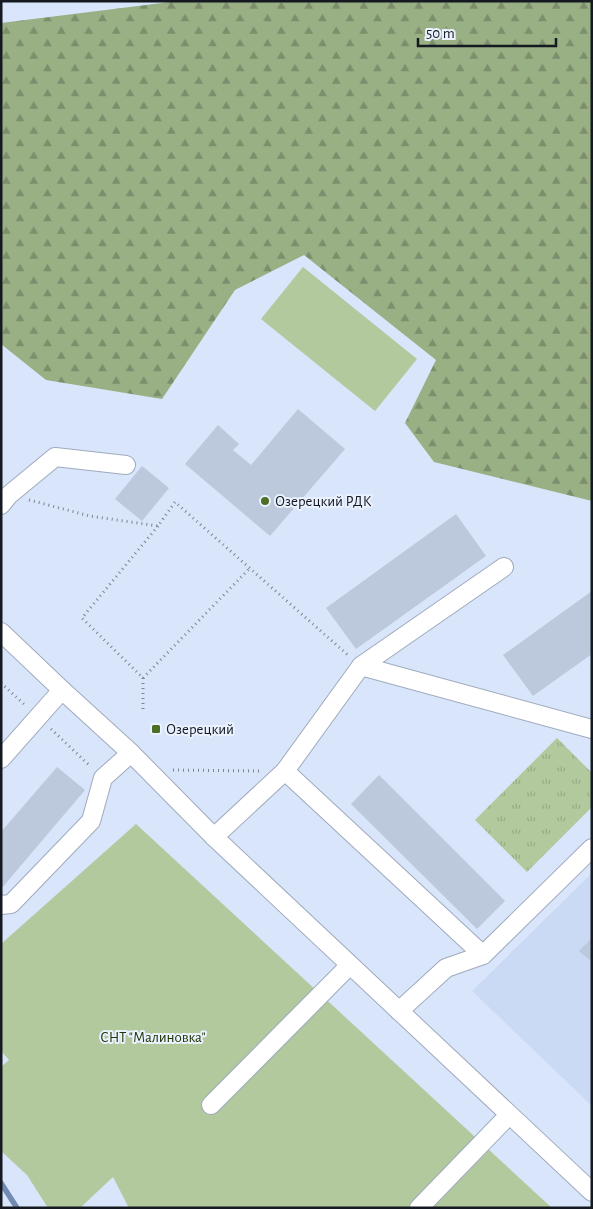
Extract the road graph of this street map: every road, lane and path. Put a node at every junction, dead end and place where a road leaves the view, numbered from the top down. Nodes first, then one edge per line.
1 (126, 465) dead end
2 (5, 500) edge
3 (158, 526) junction
4 (504, 567) dead end
5 (250, 568) junction
6 (1, 632) edge
7 (361, 666) junction
8 (143, 678) junction
9 (62, 690) junction
10 (143, 709) dead end
11 (592, 729) edge
12 (131, 753) junction
13 (1, 759) edge
14 (147, 769) junction
15 (285, 771) junction
16 (214, 836) junction
17 (592, 848) edge
18 (1, 905) edge
19 (483, 955) junction
20 (350, 965) junction
21 (399, 1011) junction
22 (211, 1105) dead end
23 (509, 1115) junction
24 (592, 1192) edge
25 (419, 1208) edge

1 - 2 street
2 - 3 path
3 - 5 path
3 - 8 path
4 - 7 street
5 - 7 path
5 - 8 path
6 - 9 street
7 - 11 street
7 - 15 street
8 - 10 path
9 - 12 street
9 - 13 street
12 - 14 street
12 - 18 street
14 - 15 path
14 - 16 street
15 - 16 street
15 - 19 street
16 - 20 street
17 - 19 street
19 - 21 street
20 - 21 street
20 - 22 street
21 - 23 street
23 - 24 street
23 - 25 street

